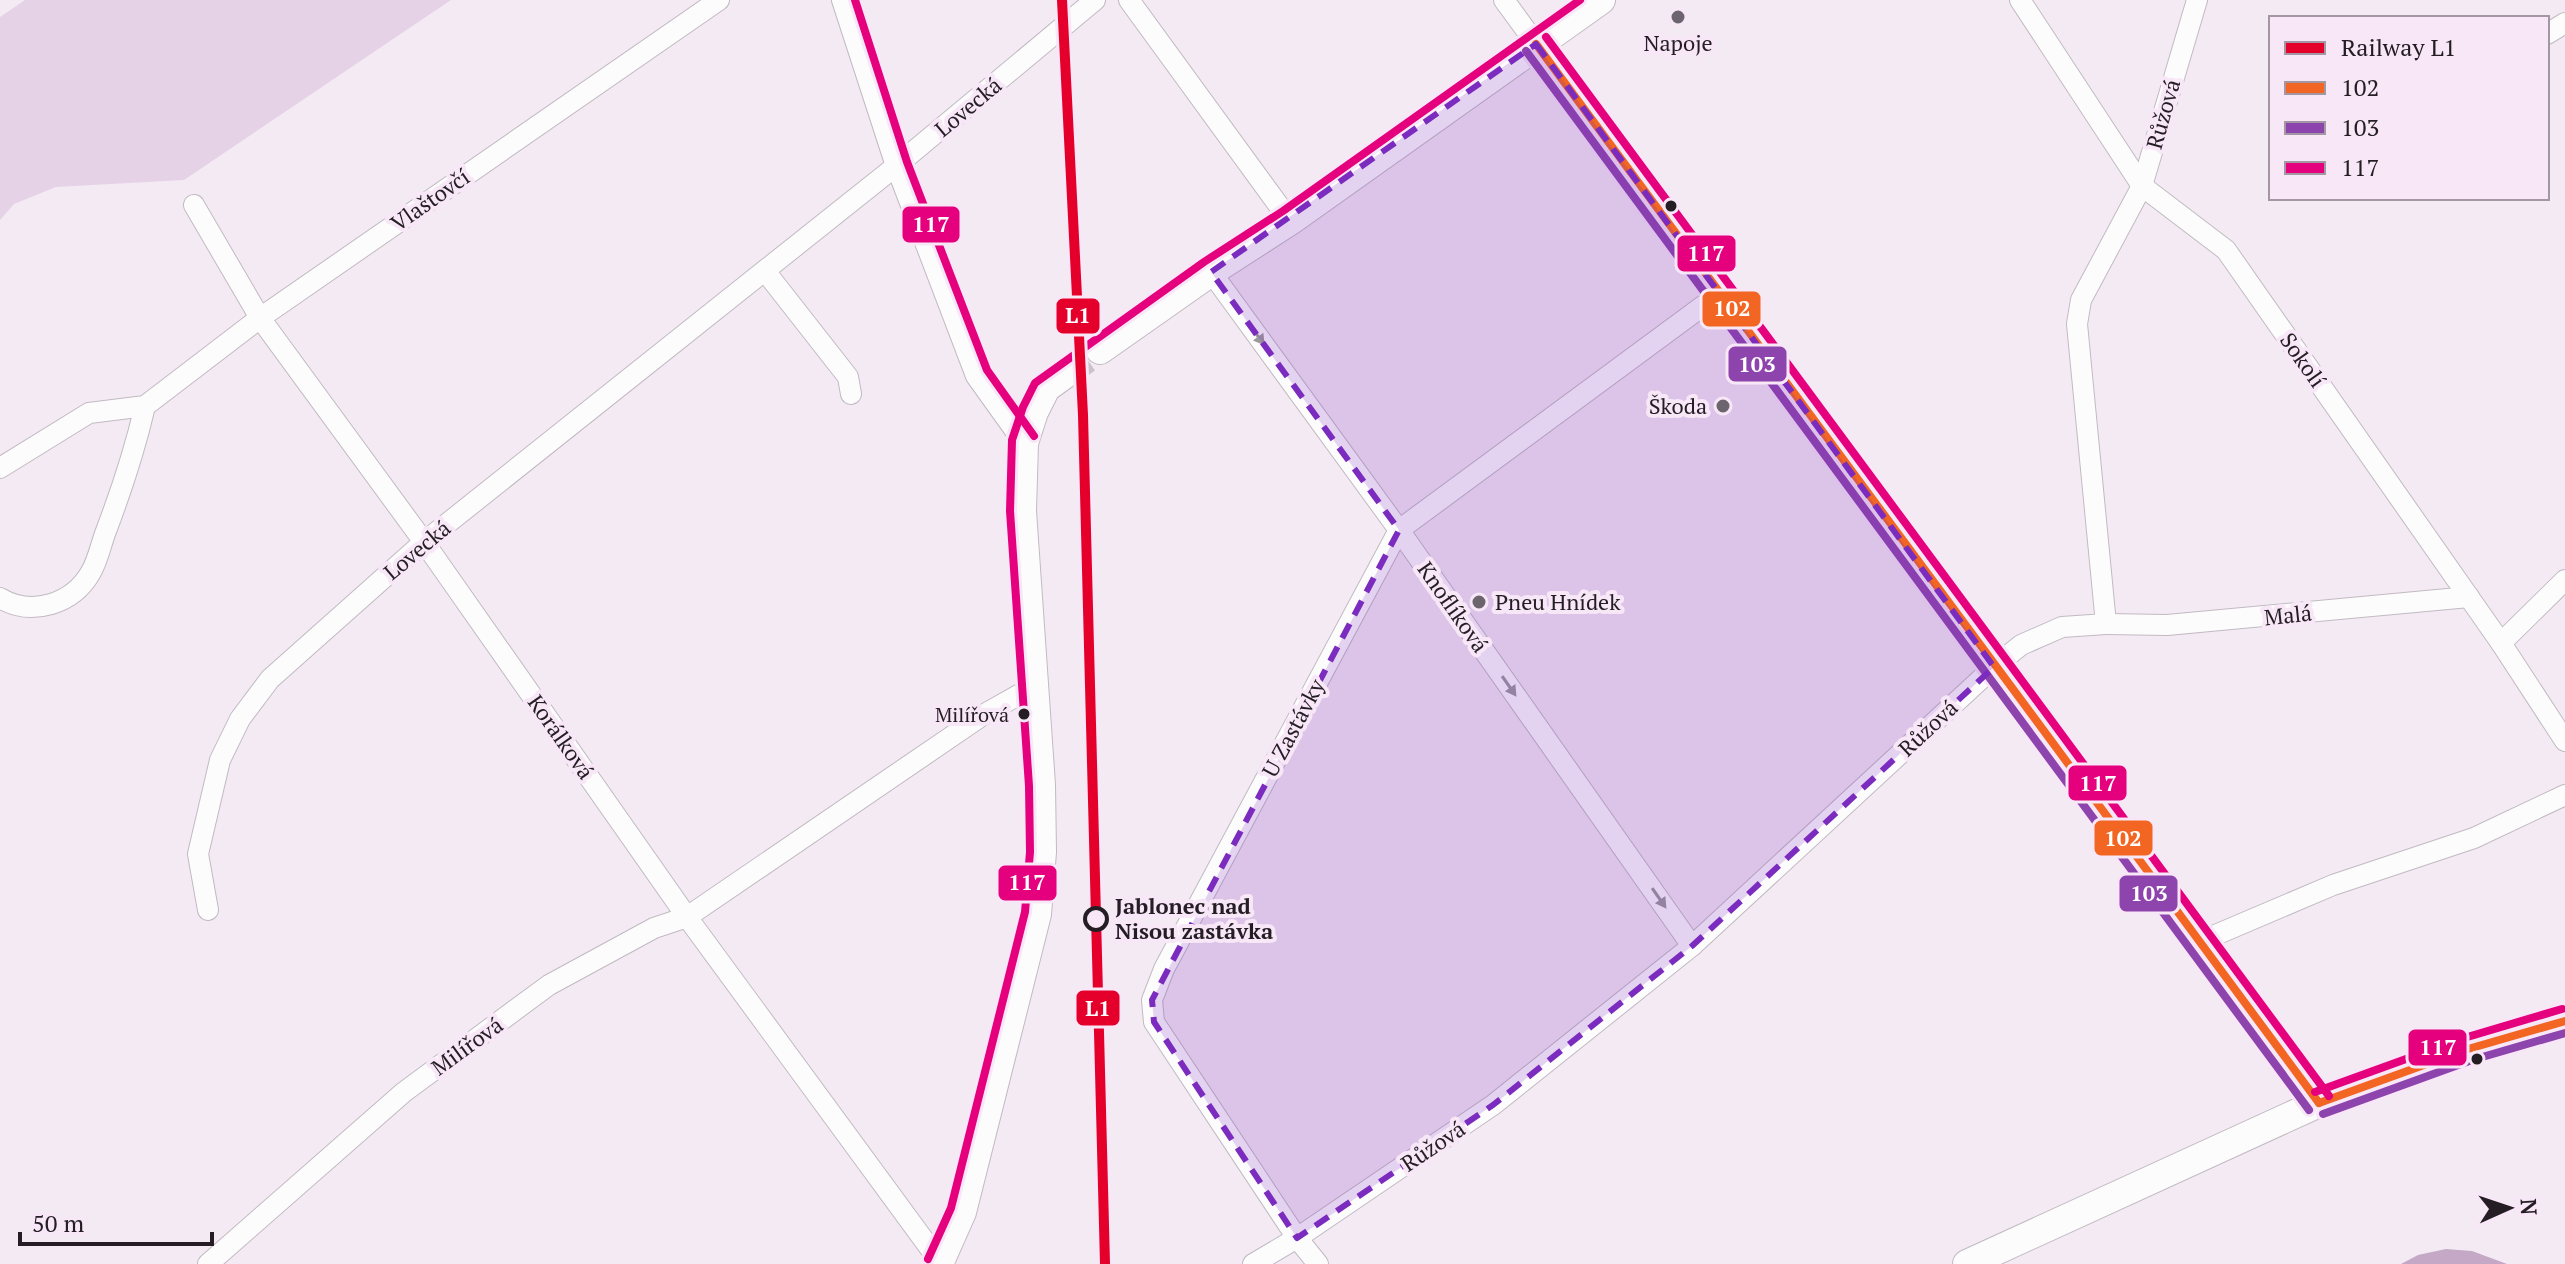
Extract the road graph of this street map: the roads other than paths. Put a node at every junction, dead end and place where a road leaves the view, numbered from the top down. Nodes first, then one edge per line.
1 (719, 0) edge
2 (842, 0) edge
3 (1095, 0) edge
4 (1129, 0) edge
5 (1504, 0) edge
6 (1601, 0) edge
7 (2020, 0) edge
8 (2197, 0) edge
9 (1536, 44) junction
10 (896, 166) junction
11 (2142, 186) junction
12 (194, 205) dead end
13 (1290, 221) junction
14 (765, 271) junction
15 (1211, 272) junction
16 (1719, 294) junction
17 (260, 318) junction
18 (1100, 350) tunnel mouth
19 (1064, 375) tunnel mouth
20 (851, 394) dead end
21 (145, 406) junction
22 (1024, 443) junction
23 (0, 468) edge
24 (1399, 530) junction
25 (424, 542) junction
26 (2565, 580) edge
27 (2469, 597) junction
28 (0, 598) edge
29 (2106, 624) junction
30 (2501, 643) junction
31 (1994, 667) junction
32 (1036, 685) junction
33 (2565, 741) edge
34 (2565, 795) edge
35 (208, 910) dead end
36 (687, 917) junction
37 (2199, 942) junction
38 (1692, 946) junction
39 (2565, 1021) edge
40 (2319, 1103) junction
41 (1297, 1238) junction
42 (940, 1263) edge
43 (208, 1264) edge
44 (1253, 1264) edge
45 (1318, 1264) edge
46 (1967, 1264) edge

1 - 17 street, Vlaštovčí
2 - 10 street
3 - 10 street, Lovecká
4 - 13 street
5 - 9 street
6 - 9 street
7 - 11 street, Sokolí
8 - 11 street, Růžová
9 - 13 street
9 - 16 street
10 - 14 street, Lovecká
10 - 22 street
11 - 27 street, Sokolí
11 - 29 street, Růžová
12 - 17 street, Korálková
13 - 15 street
14 - 20 street
14 - 25 street, Lovecká
15 - 18 street
15 -> 24 street, Knoflíková
16 - 24 street, U Zastávky
16 - 31 street
17 - 21 street, Vlaštovčí
17 - 25 street, Korálková
19 - 22 street
21 - 23 street
21 - 28 street
22 - 32 street
24 -> 38 street, Knoflíková
24 - 41 street, U Zastávky
25 - 35 street, Lovecká
25 - 36 street, Korálková
26 - 30 street
27 - 29 street, Malá
27 - 30 street, Sokolí
29 - 31 street, Růžová
30 - 33 street, Sokolí
31 - 37 street
31 - 38 street, Růžová
32 - 36 street, Milířová
32 - 42 street
34 - 37 street
36 - 42 street, Korálková
36 - 43 street, Milířová
37 - 40 street
38 - 41 street, Růžová
39 - 40 street
40 - 46 street
41 - 44 street, Růžová
41 - 45 street, U Zastávky

